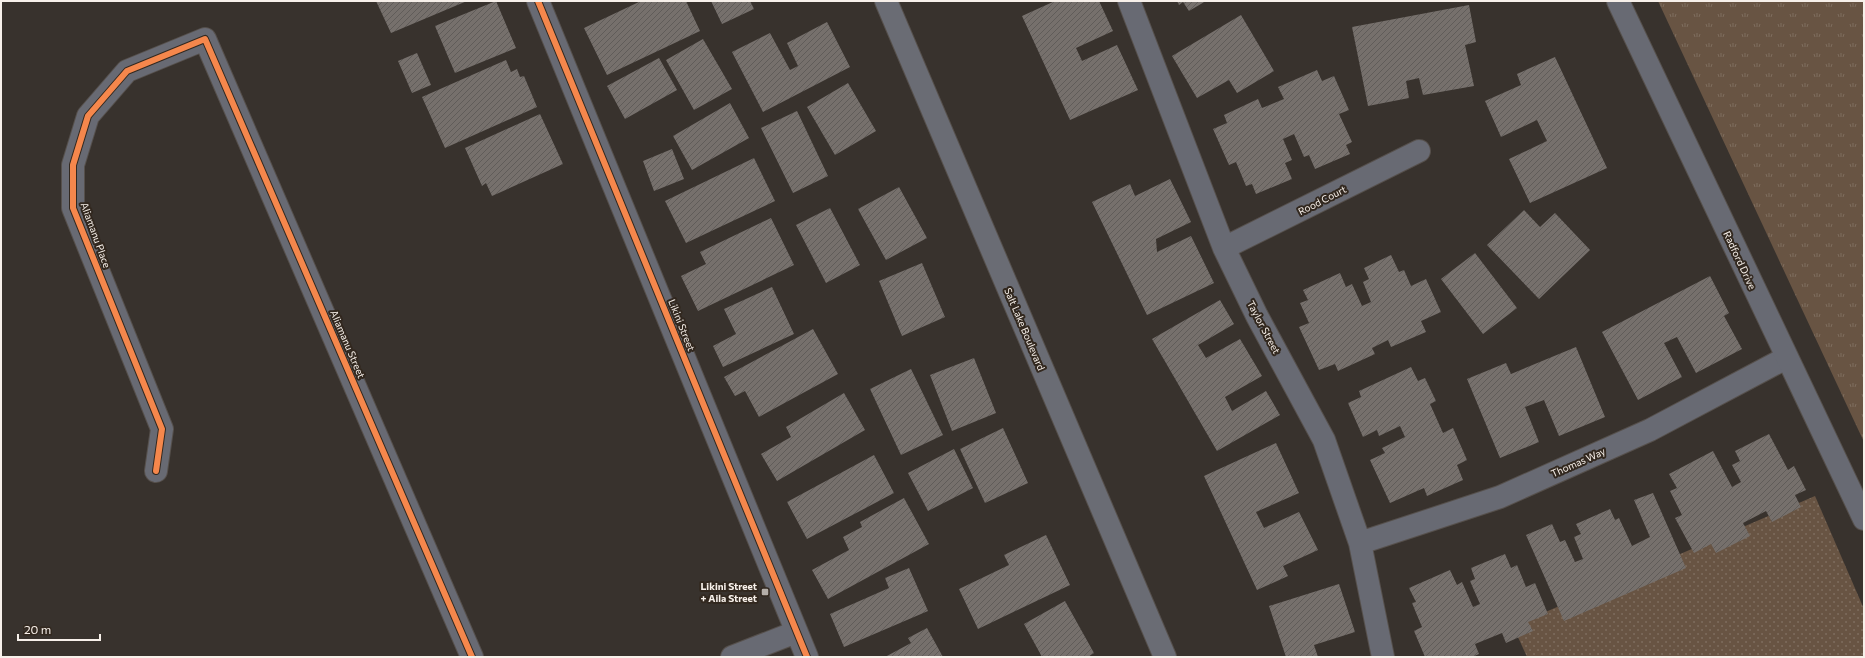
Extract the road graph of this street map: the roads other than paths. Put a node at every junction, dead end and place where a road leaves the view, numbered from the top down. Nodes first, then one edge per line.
1 (538, 1) edge
2 (886, 1) edge
3 (1129, 1) edge
4 (1618, 1) edge
5 (205, 40) joint
6 (1419, 151) dead end
7 (1224, 248) junction
8 (1786, 358) junction
9 (156, 471) dead end
10 (1864, 519) edge
11 (1360, 543) junction
12 (796, 632) junction
13 (472, 657) edge
14 (732, 657) edge
15 (807, 657) edge
16 (1165, 657) edge
17 (1383, 657) edge

1 - 12 street, Likini Street
2 - 16 main road, Salt Lake Boulevard
3 - 7 street, Taylor Street
4 - 8 street, Radford Drive
5 - 9 street, Aliamanu Place
5 - 13 street, Aliamanu Street
6 - 7 street, Rood Court
7 - 11 street, Taylor Street
8 - 10 street, Radford Drive
8 - 11 street, Thomas Way
11 - 17 street, Taylor Street
12 - 14 street
12 - 15 street, Likini Street

